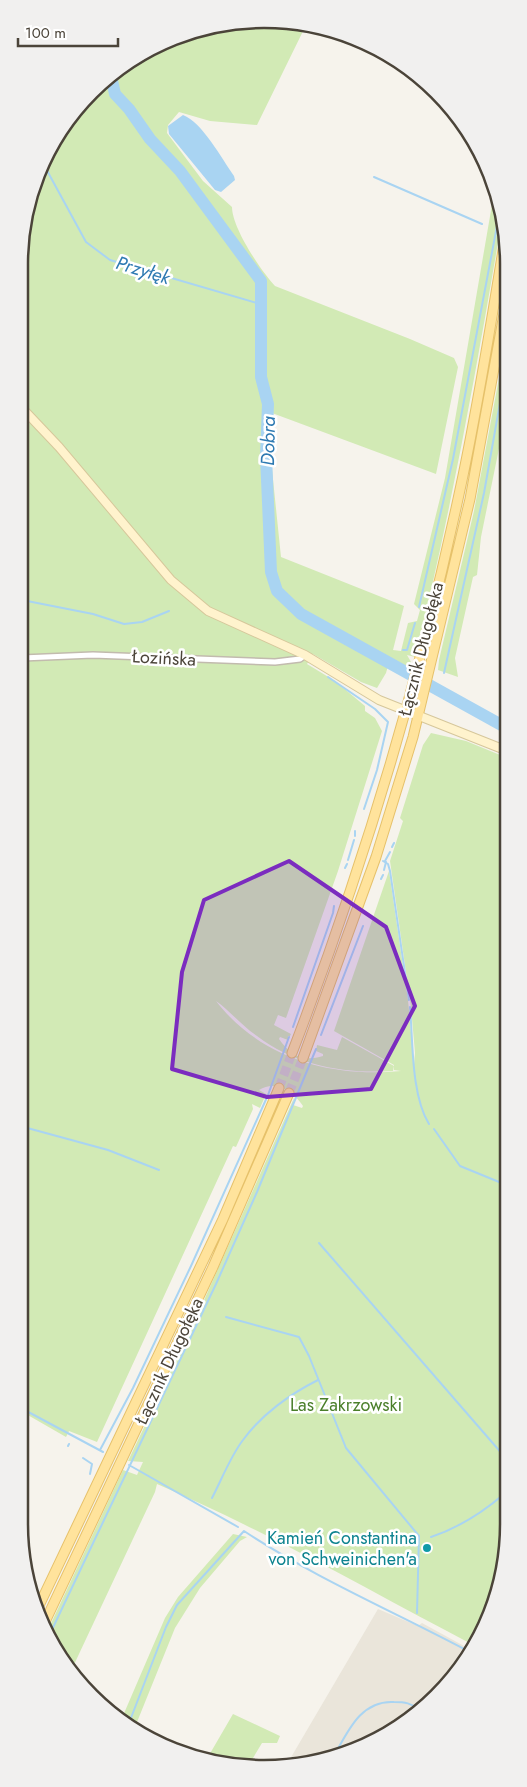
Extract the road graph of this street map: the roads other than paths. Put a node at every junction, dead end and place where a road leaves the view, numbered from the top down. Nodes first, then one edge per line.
1 (500, 266) edge
2 (500, 336) edge
3 (28, 414) edge
4 (304, 655) junction
5 (28, 658) edge
6 (406, 712) junction
7 (418, 716) junction
8 (500, 748) edge
9 (292, 1053) tunnel mouth
10 (303, 1058) tunnel mouth
11 (279, 1088) tunnel mouth
12 (289, 1093) tunnel mouth
13 (41, 1602) edge
14 (47, 1618) edge

1 - 6 main road, Łącznik Długołęka
2 - 7 main road, Łącznik Długołęka
3 - 4 street
4 - 5 street, Łozińska
4 - 6 street
6 - 7 street
6 - 9 main road, Łącznik Długołęka
7 - 8 street
7 - 10 main road, Łącznik Długołęka
11 - 13 main road, Łącznik Długołęka
12 - 14 main road, Łącznik Długołęka

